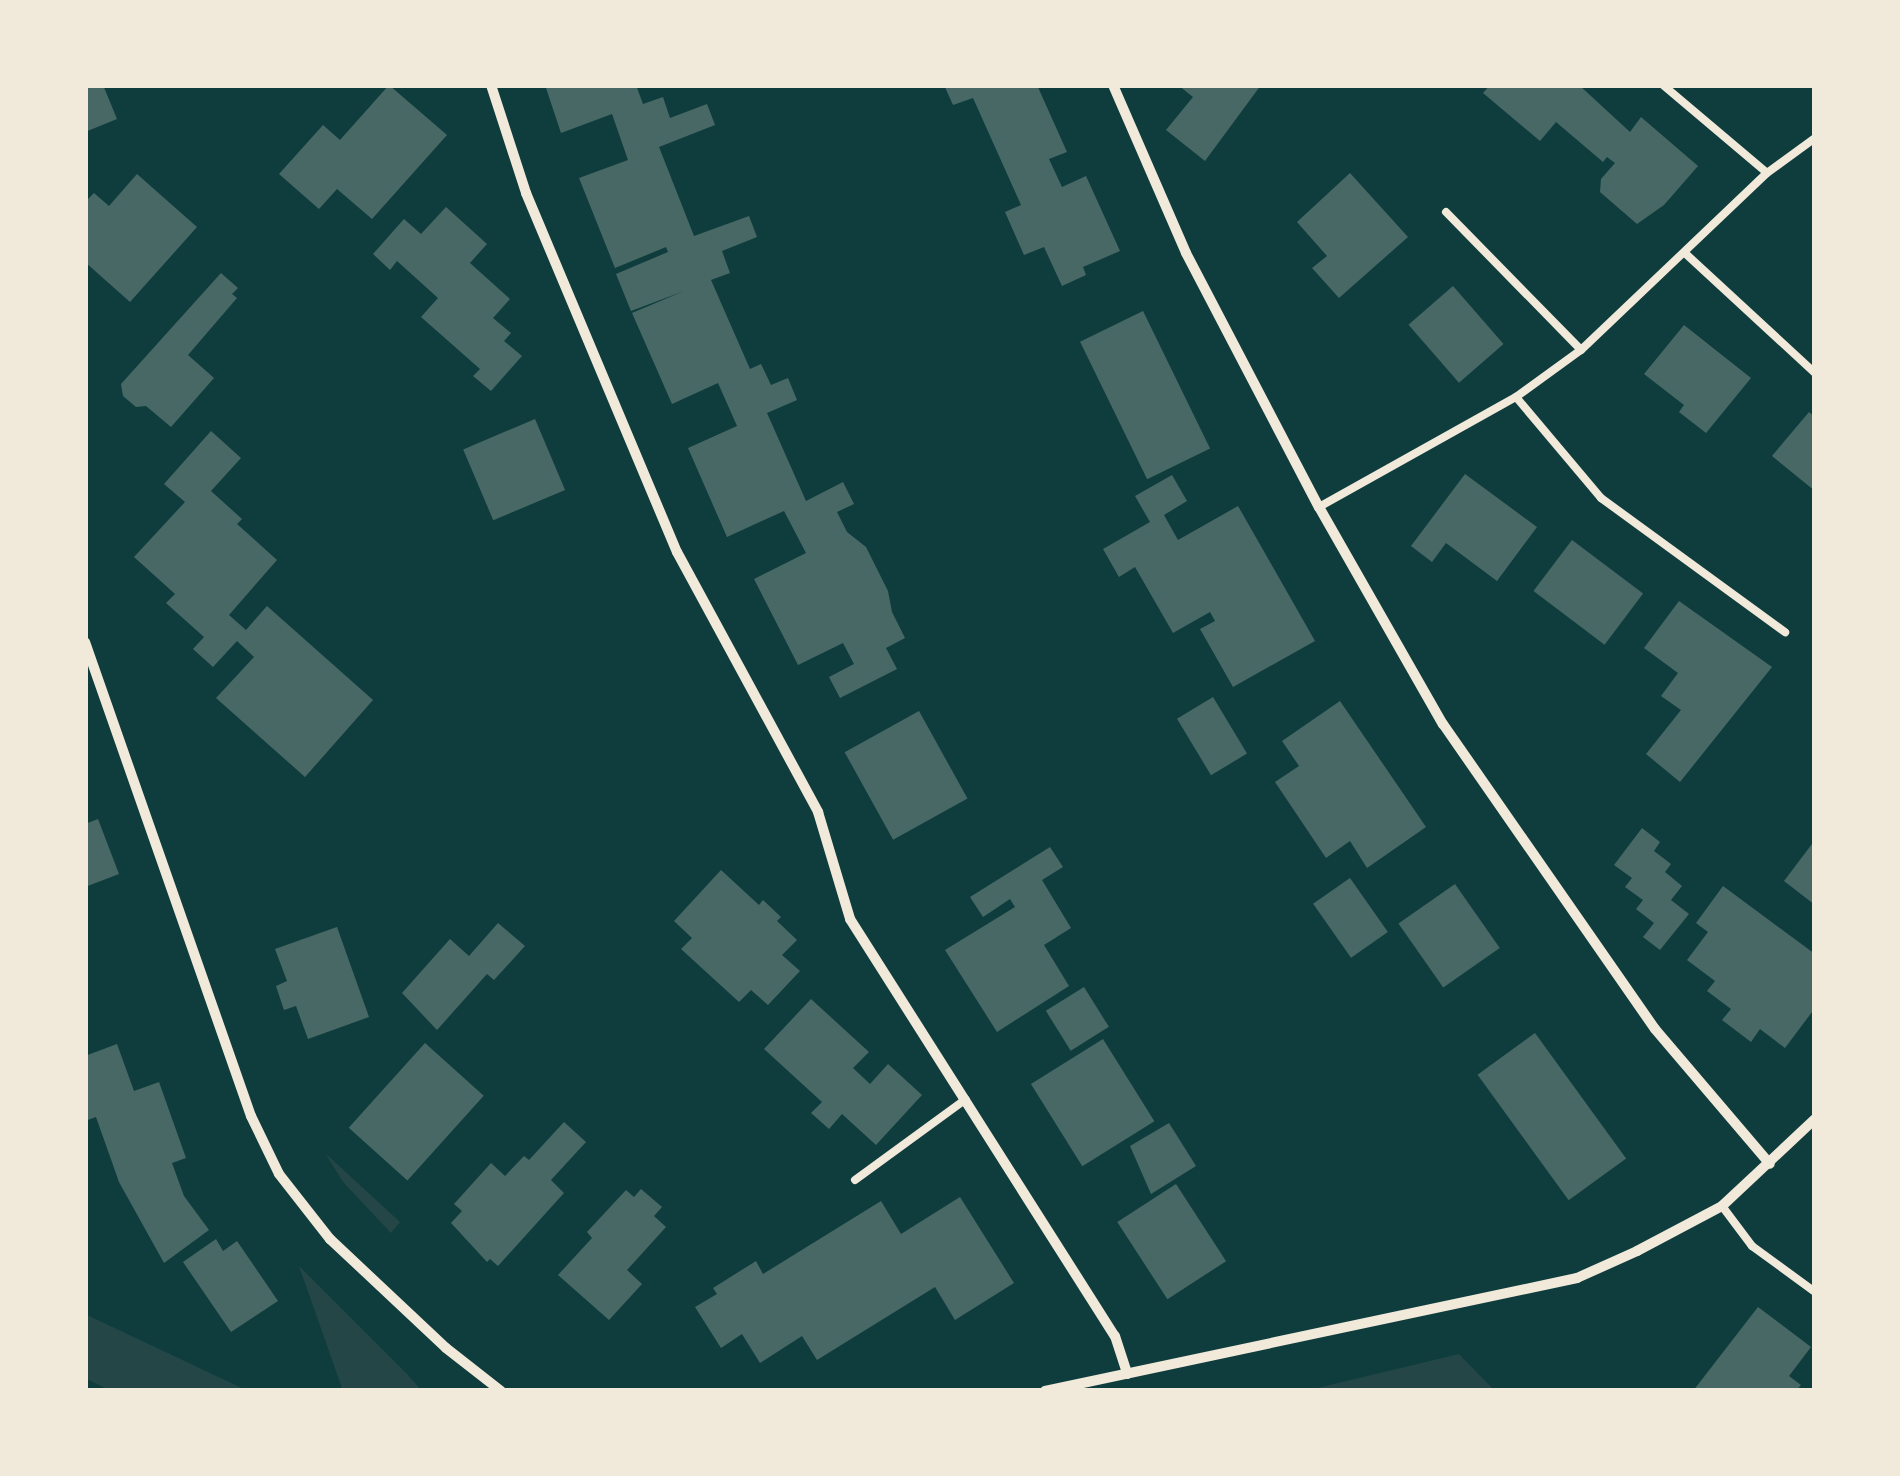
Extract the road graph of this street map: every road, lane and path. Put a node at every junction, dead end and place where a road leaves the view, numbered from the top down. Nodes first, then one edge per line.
1 (490, 85) edge
2 (1113, 85) edge
3 (1663, 85) edge
4 (1815, 138) edge
5 (1767, 173) junction
6 (1446, 212) dead end
7 (1686, 254) junction
8 (1582, 350) junction
9 (1815, 373) edge
10 (1516, 398) junction
11 (1320, 507) junction
12 (1785, 632) dead end
13 (85, 642) edge
14 (966, 1100) junction
15 (1815, 1119) edge
16 (1770, 1164) junction
17 (854, 1180) dead end
18 (1722, 1206) junction
19 (1815, 1292) edge
20 (1128, 1374) junction
21 (502, 1391) edge
22 (1045, 1391) edge

1 - 14 street
2 - 11 street
3 - 5 lane
4 - 5 lane
5 - 7 lane
6 - 8 lane
7 - 8 lane
7 - 9 lane
8 - 10 lane
10 - 11 lane
10 - 12 lane
11 - 16 street
13 - 21 street
14 - 17 lane
14 - 20 street
15 - 16 street
16 - 18 street
18 - 19 lane
18 - 20 street
20 - 22 street

